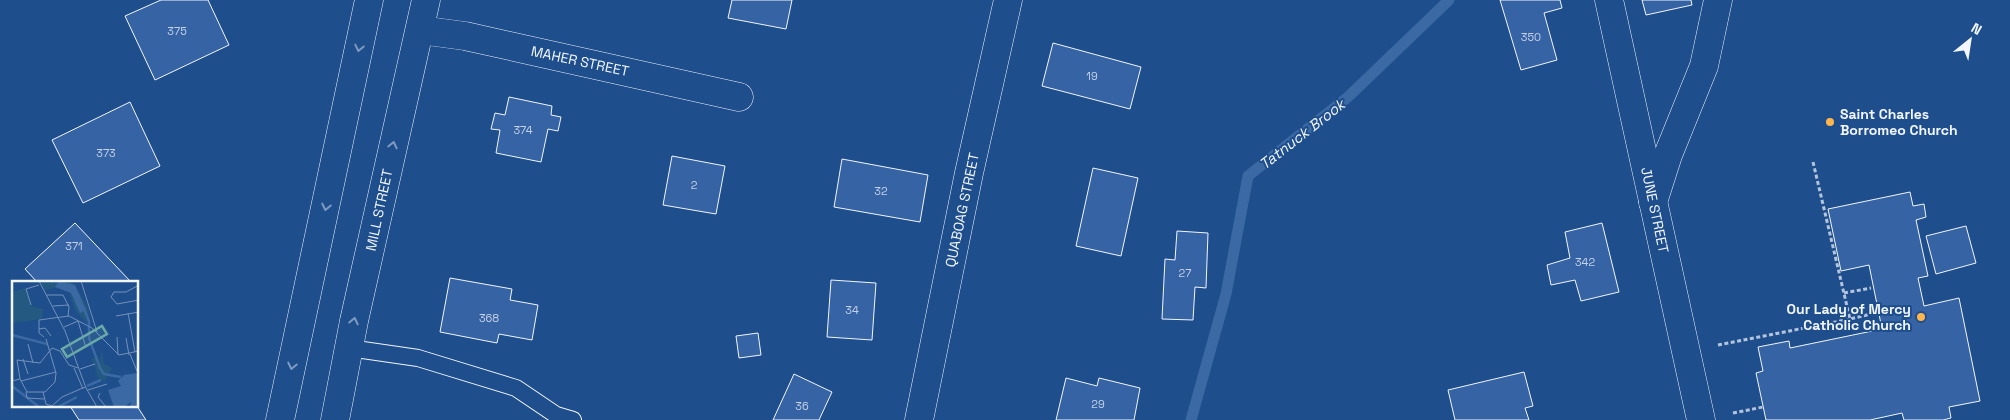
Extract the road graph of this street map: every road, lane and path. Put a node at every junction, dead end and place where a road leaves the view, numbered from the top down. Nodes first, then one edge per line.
1 (369, 0) edge
2 (426, 0) edge
3 (1008, 0) edge
4 (1608, 0) edge
5 (1718, 0) edge
6 (420, 30) junction
7 (739, 97) dead end
8 (1813, 162) dead end
9 (1653, 202) junction
10 (1871, 288) dead end
11 (1844, 293) junction
12 (1875, 313) dead end
13 (1850, 319) junction
14 (1718, 345) dead end
15 (349, 348) junction
16 (1763, 407) dead end
17 (1732, 413) dead end
18 (280, 420) edge
19 (335, 420) edge
20 (574, 420) edge
21 (919, 420) edge
22 (1701, 420) edge

1 -> 18 street
2 - 6 street, MILL STREET
3 - 21 street, QUABOAG STREET
4 - 9 street, JUNE STREET
5 - 9 street
6 - 7 street, MAHER STREET
15 -> 6 street, MILL STREET
8 - 11 path
9 - 22 street, JUNE STREET
10 - 11 path
11 - 13 path
12 - 13 path
13 - 14 path
15 - 19 street, MILL STREET
15 - 20 lane
16 - 17 path

